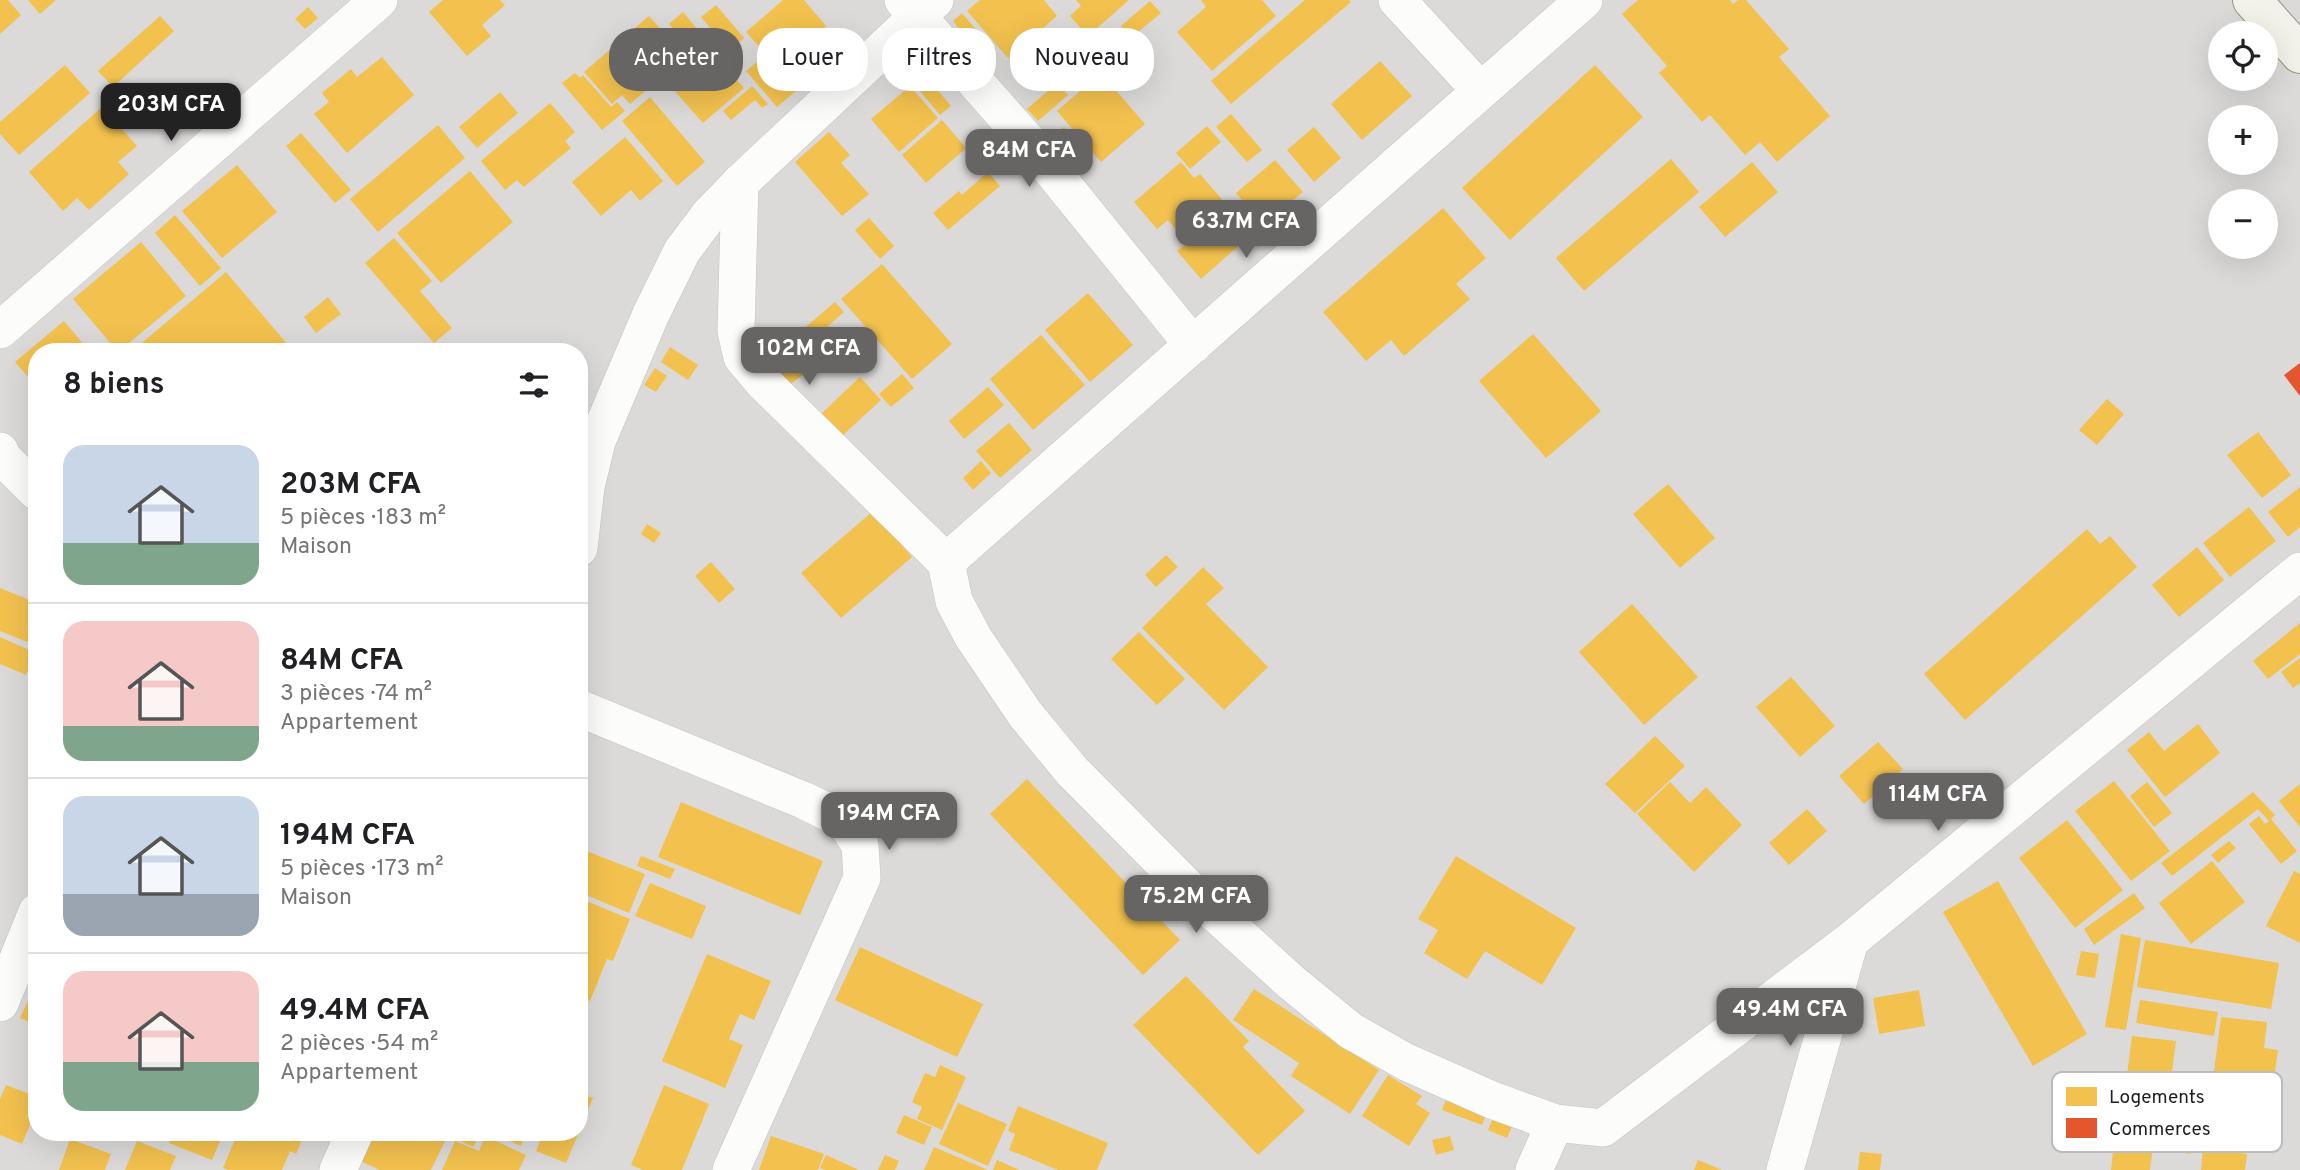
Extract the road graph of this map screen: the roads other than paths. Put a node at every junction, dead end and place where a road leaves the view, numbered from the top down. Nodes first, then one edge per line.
1 (379, 0) edge
2 (1397, 0) edge
3 (1584, 0) edge
4 (2252, 0) edge
5 (919, 5) edge
6 (2300, 54) edge
7 (1480, 90) junction
8 (740, 183) junction
9 (0, 330) edge
10 (1193, 345) junction
11 (0, 451) edge
12 (588, 478) edge
13 (28, 483) edge
14 (946, 562) junction
15 (2300, 571) edge
16 (588, 712) edge
17 (28, 934) edge
18 (1850, 941) junction
19 (0, 1003) edge
20 (1555, 1123) junction
21 (351, 1141) edge
22 (338, 1170) edge
23 (731, 1170) edge
24 (1534, 1170) edge
25 (1785, 1170) edge

1 - 9 street
2 - 7 street
3 - 7 street
4 - 6 main road
5 - 8 street
5 - 10 street
7 - 10 street
8 - 12 street
8 - 14 street
10 - 14 street
11 - 13 street
14 - 20 street
15 - 18 street
16 - 23 street
17 - 19 street
18 - 20 street
18 - 25 street
20 - 24 street
21 - 22 street

